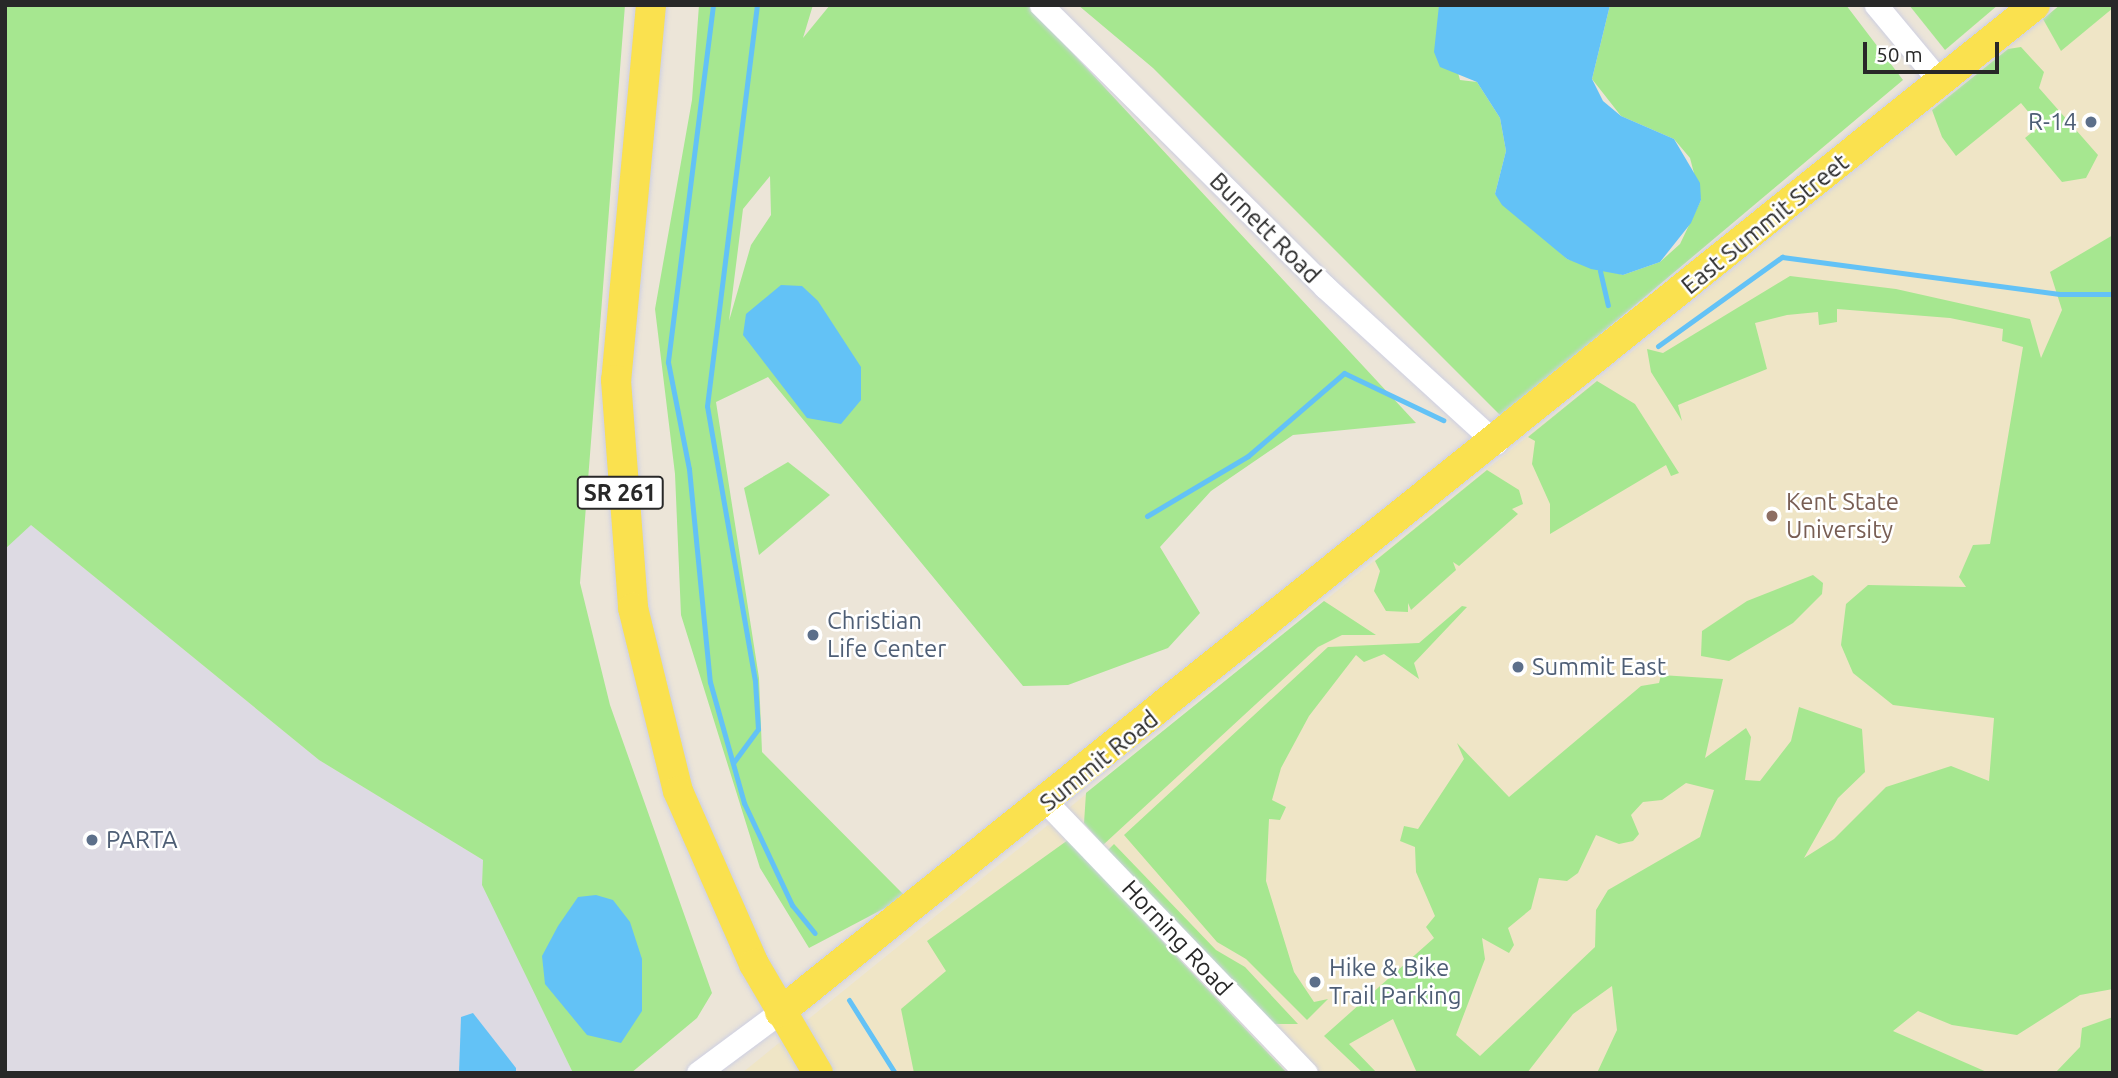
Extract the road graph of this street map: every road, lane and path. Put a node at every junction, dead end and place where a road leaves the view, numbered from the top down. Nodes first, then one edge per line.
1 (651, 5) edge
2 (1041, 5) edge
3 (1876, 5) edge
4 (2035, 5) edge
5 (1941, 83) junction
6 (1496, 443) junction
7 (1047, 803) junction
8 (780, 1012) junction
9 (698, 1073) edge
10 (818, 1073) edge
11 (1306, 1073) edge

1 - 8 main road, SR 261
2 - 6 street, Burnett Road
3 - 5 street
4 - 5 main road, East Summit Street
5 - 6 main road, East Summit Street
6 - 7 main road, Summit Road
7 - 8 main road, Summit Road
7 - 11 street, Horning Road
8 - 9 street, Summit Road
8 - 10 main road, SR 261

